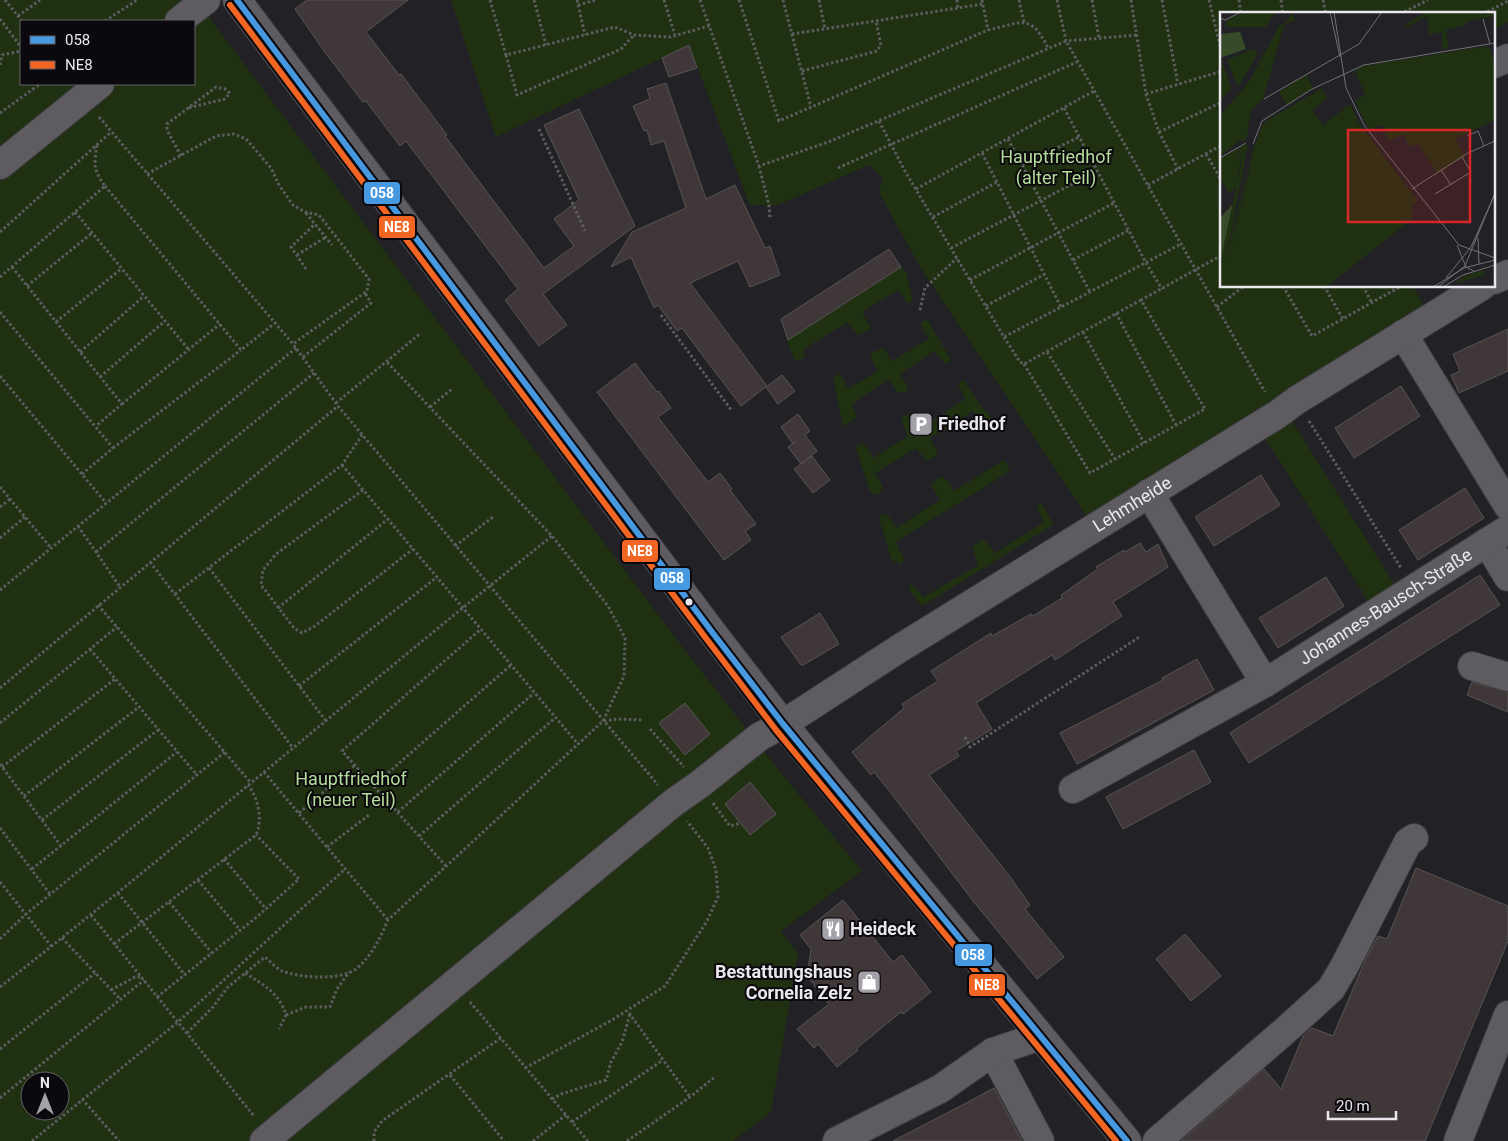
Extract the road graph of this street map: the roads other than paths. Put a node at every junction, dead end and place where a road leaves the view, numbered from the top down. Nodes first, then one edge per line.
1 (206, 0) edge
2 (237, 0) edge
3 (180, 20) edge
4 (1508, 58) edge
5 (1496, 63) edge
6 (92, 91) edge
7 (0, 165) edge
8 (1508, 274) edge
9 (1496, 279) edge
10 (1479, 288) edge
11 (1403, 334) junction
12 (1150, 493) junction
13 (1508, 506) edge
14 (1498, 535) edge
15 (1508, 577) edge
16 (1472, 666) dead end
17 (1508, 677) edge
18 (1265, 683) junction
19 (783, 724) junction
20 (1073, 789) dead end
21 (1414, 838) dead end
22 (1508, 1015) edge
23 (1040, 1036) junction
24 (993, 1052) junction
25 (267, 1139) edge
26 (837, 1141) edge
27 (1040, 1141) edge
28 (1127, 1141) edge
29 (1157, 1141) edge
30 (1458, 1141) edge

1 - 3 street
2 - 19 street
4 - 5 street
6 - 7 street
8 - 9 street
10 - 11 street, Lehmheide
11 - 12 street, Lehmheide
11 - 13 street
12 - 18 street
12 - 19 street, Lehmheide
14 - 15 street
14 - 18 street, Johannes-Bausch-Straße
16 - 17 street
18 - 20 street, Johannes-Bausch-Straße
19 - 23 street
19 - 25 street, Lehmheide
21 - 29 street
22 - 30 street
23 - 24 street
23 - 28 street
24 - 26 street
24 - 27 street

